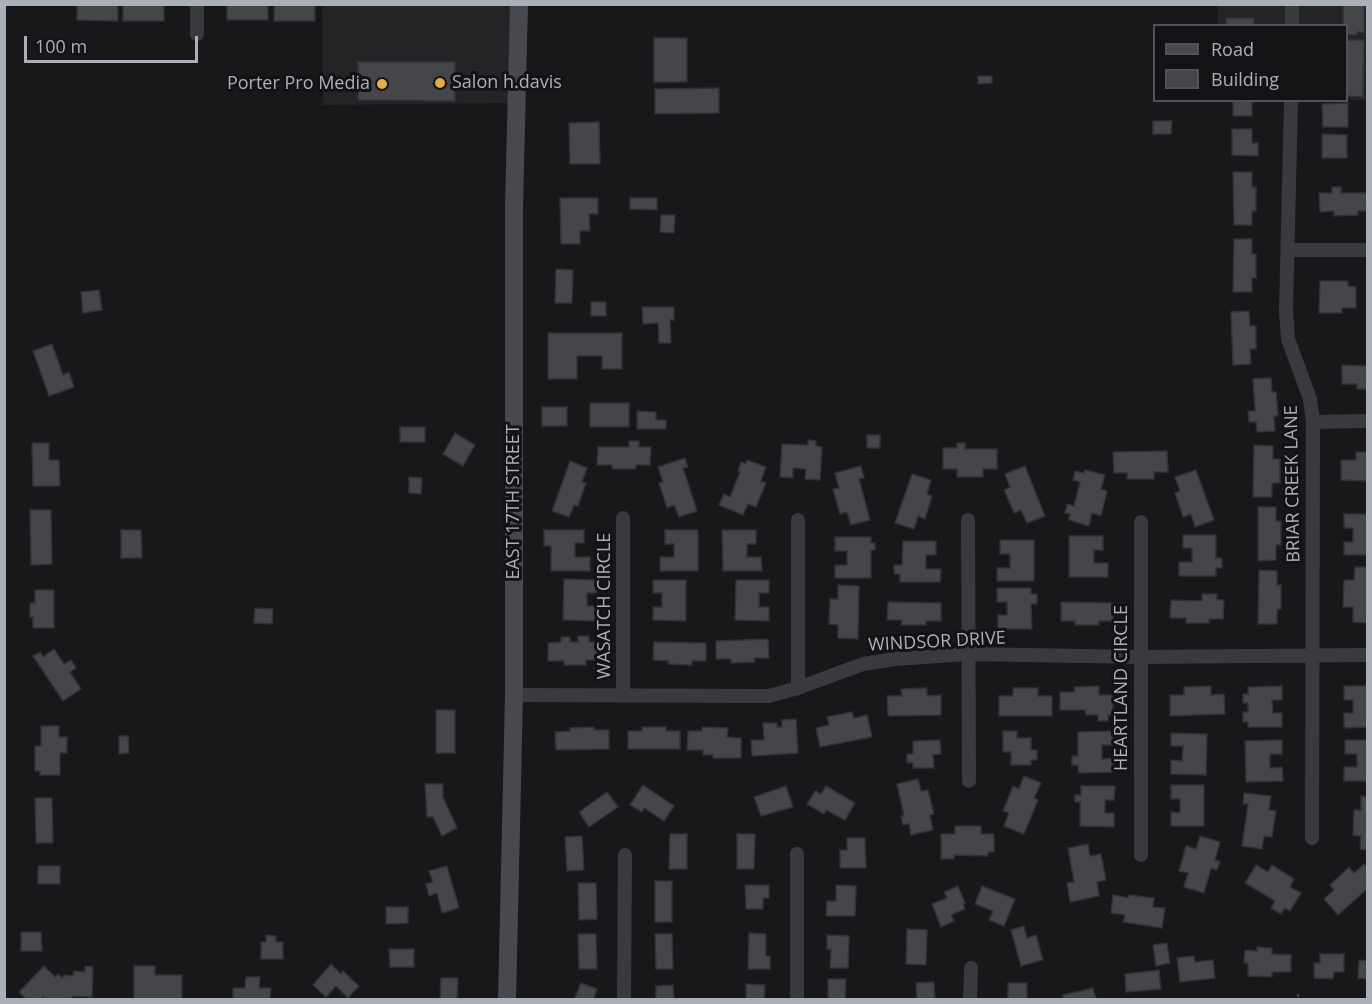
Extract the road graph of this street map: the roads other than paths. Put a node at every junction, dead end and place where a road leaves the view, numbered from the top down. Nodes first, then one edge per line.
1 (197, 4) edge
2 (519, 4) edge
3 (1292, 4) edge
4 (1292, 24) edge
5 (196, 34) dead end
6 (1291, 102) edge
7 (1289, 250) junction
8 (1368, 250) edge
9 (1313, 422) junction
10 (1368, 422) edge
11 (623, 518) dead end
12 (798, 520) dead end
13 (968, 520) dead end
14 (1141, 522) dead end
15 (968, 654) junction
16 (1312, 655) junction
17 (1368, 655) edge
18 (1140, 657) junction
19 (798, 688) junction
20 (623, 694) junction
21 (514, 695) junction
22 (969, 782) dead end
23 (1312, 838) dead end
24 (797, 854) dead end
25 (625, 855) dead end
26 (1141, 855) dead end
27 (971, 968) dead end
28 (507, 999) edge
29 (624, 999) edge
30 (797, 999) edge
31 (970, 999) edge

1 - 5 street
2 - 21 main road, EAST 17TH STREET
3 - 4 street
6 - 7 street, BRIAR CREEK LANE
7 - 8 street
7 - 9 street, BRIAR CREEK LANE
9 - 10 street
9 - 16 street, BRIAR CREEK LANE
11 - 20 street, WASATCH CIRCLE
12 - 19 street
13 - 15 street
14 - 18 street, HEARTLAND CIRCLE
15 - 18 street, WINDSOR DRIVE
15 - 19 street, WINDSOR DRIVE
15 - 22 street
16 - 17 street, WINDSOR DRIVE
16 - 18 street, WINDSOR DRIVE
16 - 23 street, BRIAR CREEK LANE
18 - 26 street, HEARTLAND CIRCLE
19 - 20 street, WINDSOR DRIVE
20 - 21 street, WINDSOR DRIVE
21 - 28 main road, EAST 17TH STREET
24 - 30 street
25 - 29 street
27 - 31 street

